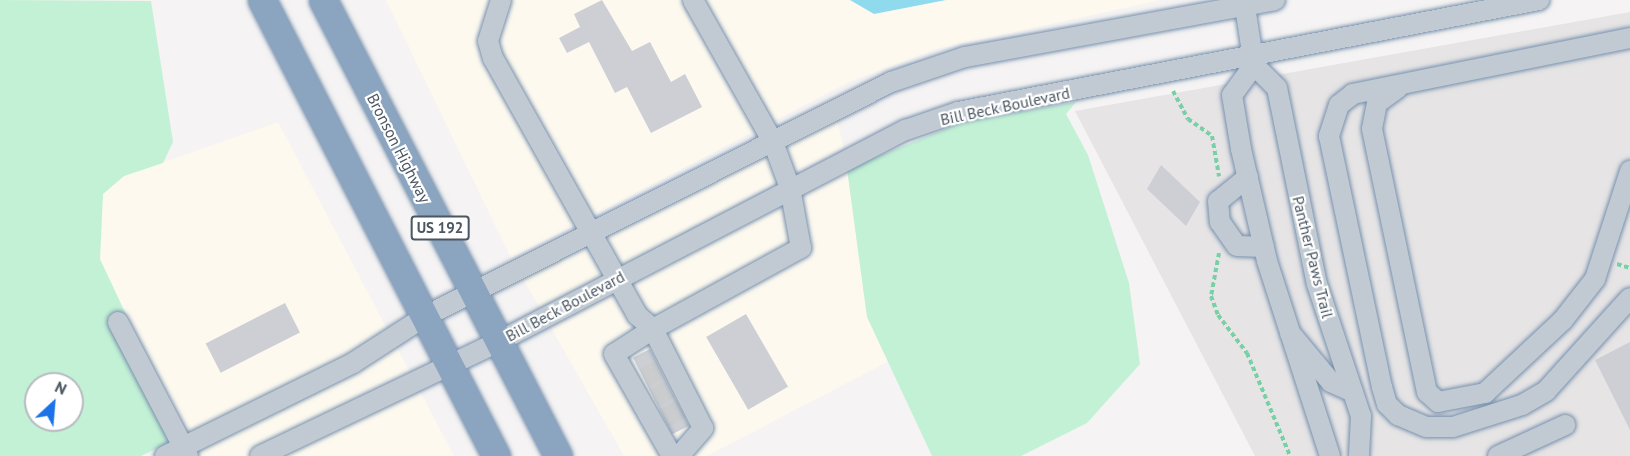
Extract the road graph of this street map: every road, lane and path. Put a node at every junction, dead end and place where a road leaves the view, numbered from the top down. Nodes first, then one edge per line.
1 (262, 0) edge
2 (323, 0) edge
3 (501, 0) edge
4 (693, 0) edge
5 (1275, 0) edge
6 (1539, 0) edge
7 (1245, 3) edge
8 (1630, 38) edge
9 (1253, 61) junction
10 (1400, 86) junction
11 (1173, 91) dead end
12 (773, 141) junction
13 (1630, 171) edge
14 (1248, 177) junction
15 (790, 188) junction
16 (1225, 192) junction
17 (589, 234) junction
18 (1229, 238) junction
19 (1264, 247) junction
20 (1614, 262) dead end
21 (1630, 268) edge
22 (617, 279) junction
23 (473, 292) junction
24 (1630, 298) edge
25 (424, 317) junction
26 (118, 322) dead end
27 (653, 329) junction
28 (1287, 330) junction
29 (498, 342) junction
30 (449, 365) junction
31 (651, 374) junction
32 (1353, 392) junction
33 (662, 394) junction
34 (673, 414) junction
35 (1565, 425) dead end
36 (186, 451) edge
37 (165, 456) edge
38 (260, 456) edge
39 (496, 456) edge
40 (558, 456) edge
41 (672, 456) edge
42 (679, 456) edge
43 (1290, 456) edge
44 (1330, 456) edge
45 (1359, 456) edge
46 (1498, 456) edge

1 - 25 highway, US 192
2 - 23 highway, Bronson Highway / US 192
3 - 17 street
4 - 12 street
5 - 7 street
6 - 9 street, Bill Beck Boulevard
7 - 9 street
7 - 12 street
8 - 10 street
9 - 14 street
9 - 15 street, Bill Beck Boulevard
9 - 32 street, Panther Paws Trail
10 - 13 street
10 - 24 street
11 - 16 path
12 - 15 street
12 - 17 street
14 - 16 street
14 - 19 street
15 - 22 street, Bill Beck Boulevard
15 - 27 street
16 - 18 street
17 - 22 street
17 - 23 street
18 - 19 street
18 - 43 path
19 - 28 street
20 - 21 path
22 - 27 street
22 - 29 street, Bill Beck Boulevard
23 - 25 street
23 - 29 highway, Bronson Highway / US 192
25 - 30 highway, US 192
25 - 36 street
26 - 36 street
27 - 31 street
27 - 31 street
28 - 32 street
28 - 44 street
29 - 30 street, Bill Beck Boulevard
29 - 40 highway, Bronson Highway / US 192
30 - 38 street, Bill Beck Boulevard
30 - 39 highway, US 192
31 - 33 street
31 - 33 street
32 - 45 street, Panther Paws Trail
33 - 34 street
33 - 34 street
34 - 41 street
34 - 42 street
35 - 46 street
36 - 37 street

